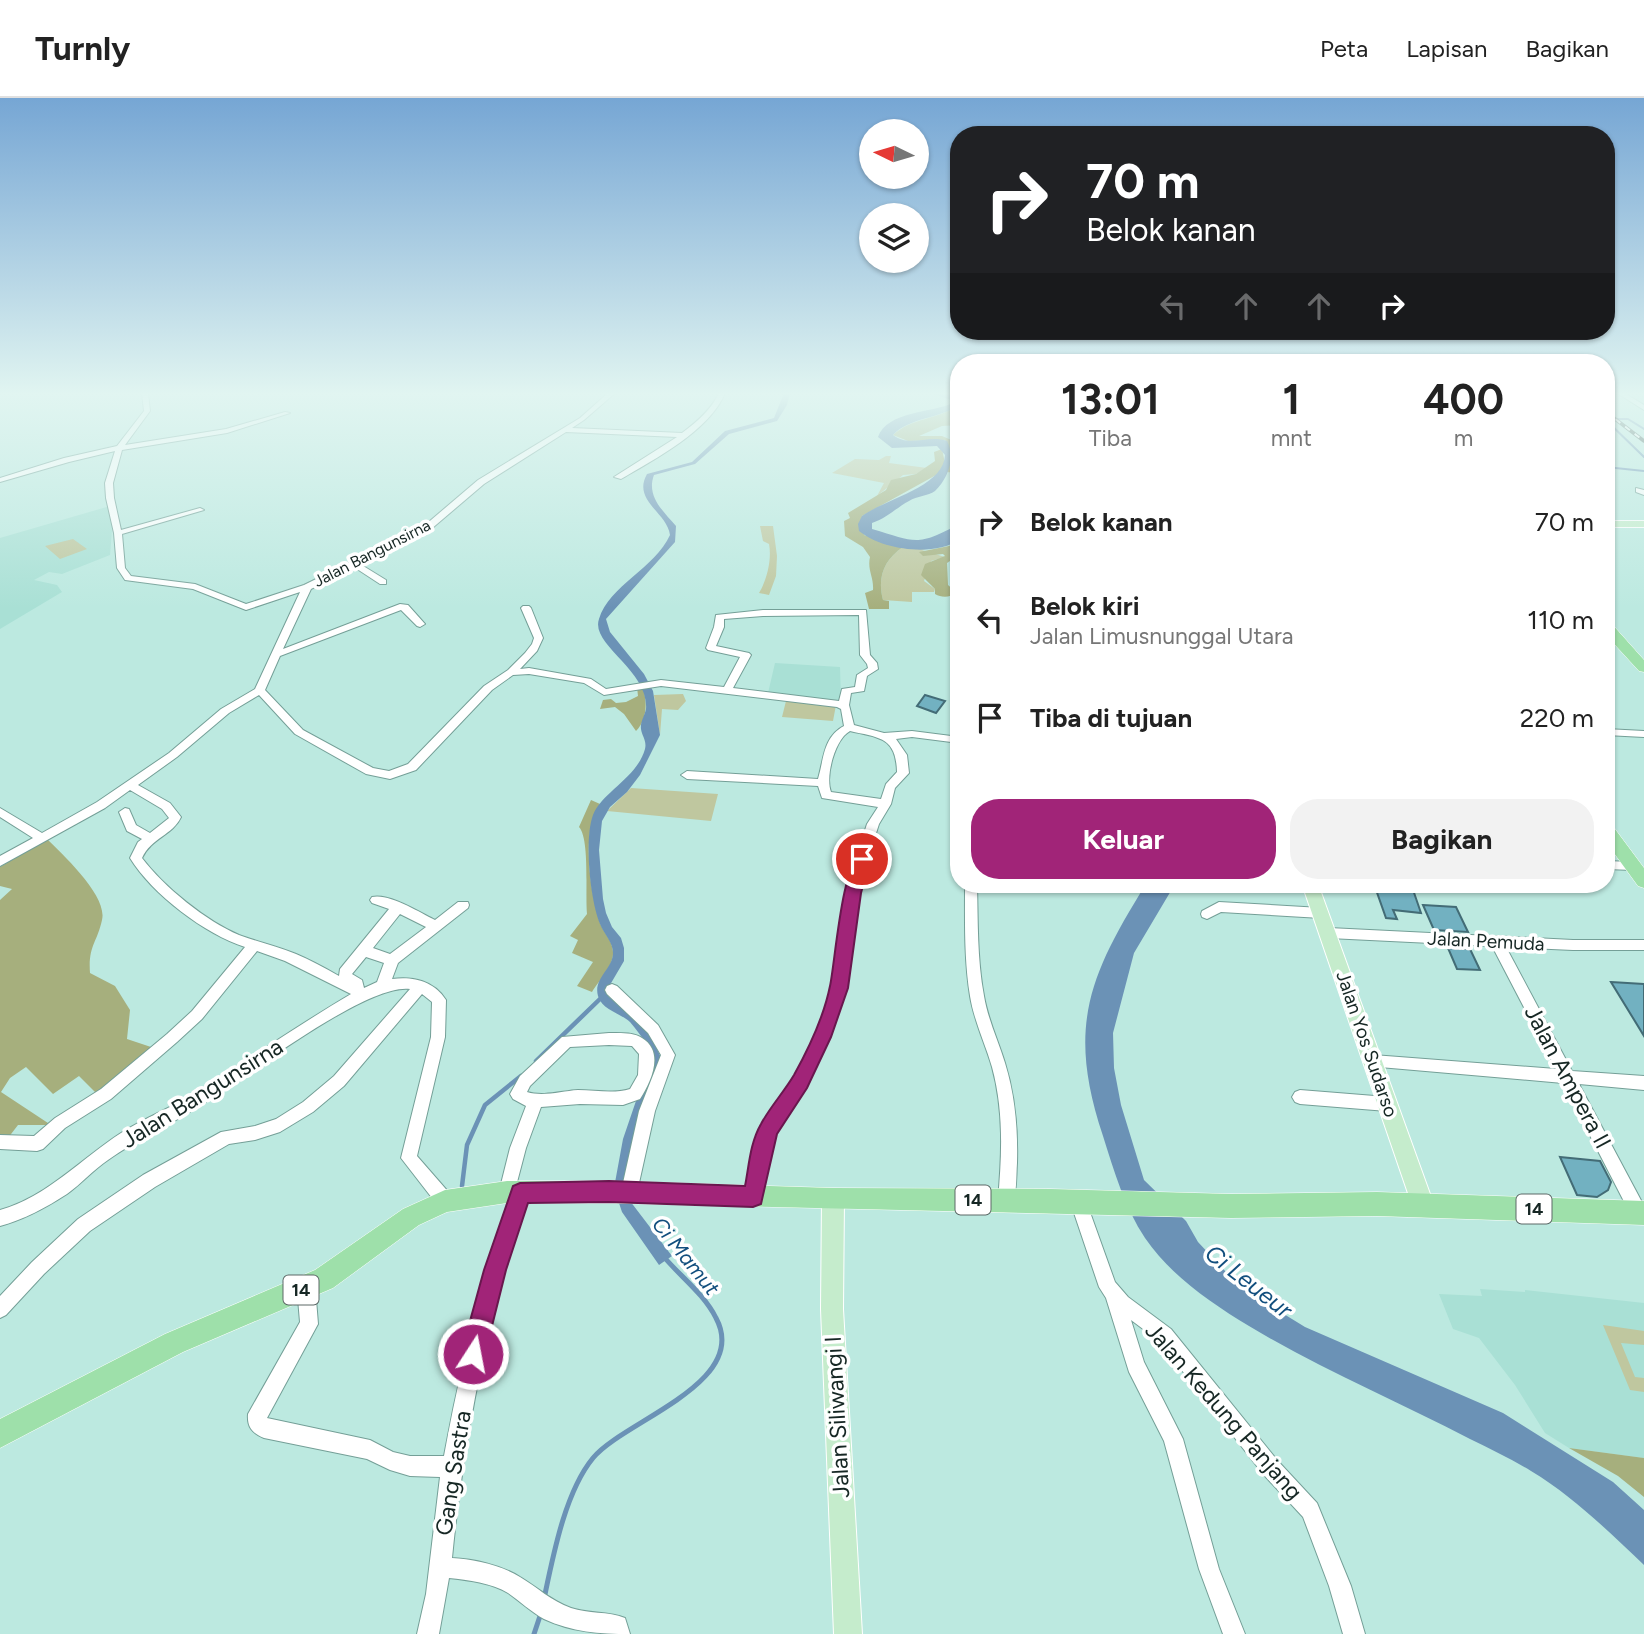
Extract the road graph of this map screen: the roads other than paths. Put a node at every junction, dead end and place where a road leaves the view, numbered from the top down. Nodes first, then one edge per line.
1 (51, 465) edge
2 (114, 465) edge
3 (509, 465) edge
4 (642, 465) edge
5 (618, 477) dead end
6 (0, 480) edge
7 (200, 510) dead end
8 (1615, 524) edge
9 (1644, 524) edge
10 (118, 533) junction
11 (354, 564) junction
12 (121, 569) joint
13 (383, 582) dead end
14 (307, 587) junction
15 (526, 607) dead end
16 (421, 624) dead end
17 (1615, 636) edge
18 (278, 654) junction
19 (1644, 668) edge
20 (511, 672) junction
21 (259, 691) junction
22 (727, 691) junction
23 (844, 705) junction
24 (849, 727) junction
25 (1615, 733) edge
26 (1644, 734) edge
27 (884, 736) junction
28 (950, 739) edge
29 (687, 775) dead end
30 (822, 783) junction
31 (130, 785) junction
32 (885, 804) junction
33 (0, 812) edge
34 (125, 812) dead end
35 (42, 838) junction
36 (151, 839) junction
37 (1615, 842) edge
38 (0, 862) edge
39 (1615, 865) edge
40 (1633, 866) junction
41 (1644, 881) edge
42 (971, 893) edge
43 (1313, 893) edge
44 (376, 900) dead end
45 (463, 905) dead end
46 (398, 907) junction
47 (1321, 913) junction
48 (1207, 914) dead end
49 (436, 926) junction
50 (1329, 933) junction
51 (1496, 941) junction
52 (255, 945) junction
53 (1644, 945) edge
54 (362, 950) junction
55 (392, 960) junction
56 (421, 986) junction
57 (372, 990) junction
58 (612, 990) dead end
59 (1373, 1061) junction
60 (1568, 1077) junction
61 (1644, 1083) edge
62 (1300, 1097) dead end
63 (536, 1101) junction
64 (1387, 1104) junction
65 (0, 1142) edge
66 (514, 1192) junction
67 (619, 1192) junction
68 (753, 1197) junction
69 (833, 1199) junction
70 (1006, 1200) junction
71 (445, 1201) junction
72 (1078, 1201) junction
73 (1423, 1205) junction
74 (1642, 1213) edge
75 (0, 1218) edge
76 (306, 1287) junction
77 (1112, 1292) junction
78 (0, 1309) edge
79 (0, 1434) edge
80 (452, 1465) junction
81 (439, 1567) junction
82 (428, 1634) edge
83 (619, 1634) edge
84 (848, 1634) edge
85 (1234, 1634) edge
86 (1354, 1634) edge

1 - 6 street
2 - 10 street
3 - 11 street, Jalan Bangunsirna
4 - 5 street
7 - 10 street
8 - 9 main road
10 - 12 street
11 - 13 street
11 - 14 street, Jalan Bangunsirna
12 - 14 street
14 - 18 street, Jalan Bangunsirna
15 - 20 street
16 - 18 street
17 - 19 highway
18 - 21 street, Jalan Bangunsirna
20 - 21 street
20 - 22 street
21 - 31 street
22 - 23 street
22 - 23 street
23 - 24 street
24 - 27 street
24 - 30 street
25 - 26 street
27 - 28 street
27 - 32 street
29 - 30 street
30 - 32 street
31 - 35 street
31 - 36 street
32 - 68 street
33 - 35 street
34 - 36 street
35 - 38 street
36 - 52 street
37 - 40 highway
39 - 40 street
40 - 41 highway
42 - 70 street
43 - 47 main road, Jalan Yos Sudarso
44 - 46 street
45 - 49 street
46 - 49 street
46 - 54 street
47 - 48 street
47 - 50 main road, Jalan Yos Sudarso
49 - 55 street
50 - 51 street, Jalan Pemuda
50 - 59 main road, Jalan Yos Sudarso
51 - 53 street, Jalan Pemuda
51 - 60 street, Jalan Ampera II
52 - 57 street
52 - 65 street
54 - 55 street
54 - 57 street
55 - 57 street
56 - 57 street, Jalan Bangunsirna
56 - 71 street
56 - 78 street
57 - 75 street, Jalan Bangunsirna
58 - 67 street
59 - 60 street
59 - 64 main road, Jalan Yos Sudarso
60 - 61 street
60 - 74 street, Jalan Ampera II
62 - 64 street
63 - 63 street
63 - 66 street
64 - 73 main road, Jalan Yos Sudarso
66 - 67 highway, 14
66 - 71 highway, 14
66 - 80 street, Gang Sastra
67 - 68 highway, 14
68 - 69 highway, 14
69 - 70 highway, 14
69 - 84 main road, Jalan Siliwangi I
70 - 72 highway, 14
71 - 76 highway, 14
72 - 73 highway, 14
72 - 77 street, Jalan Kedung Panjang
73 - 74 highway, 14
76 - 79 highway, 14
76 - 80 street
77 - 85 street
77 - 86 street, Jalan Kedung Panjang
80 - 81 street, Gang Sastra
81 - 82 street, Gang Sastra
81 - 83 street

